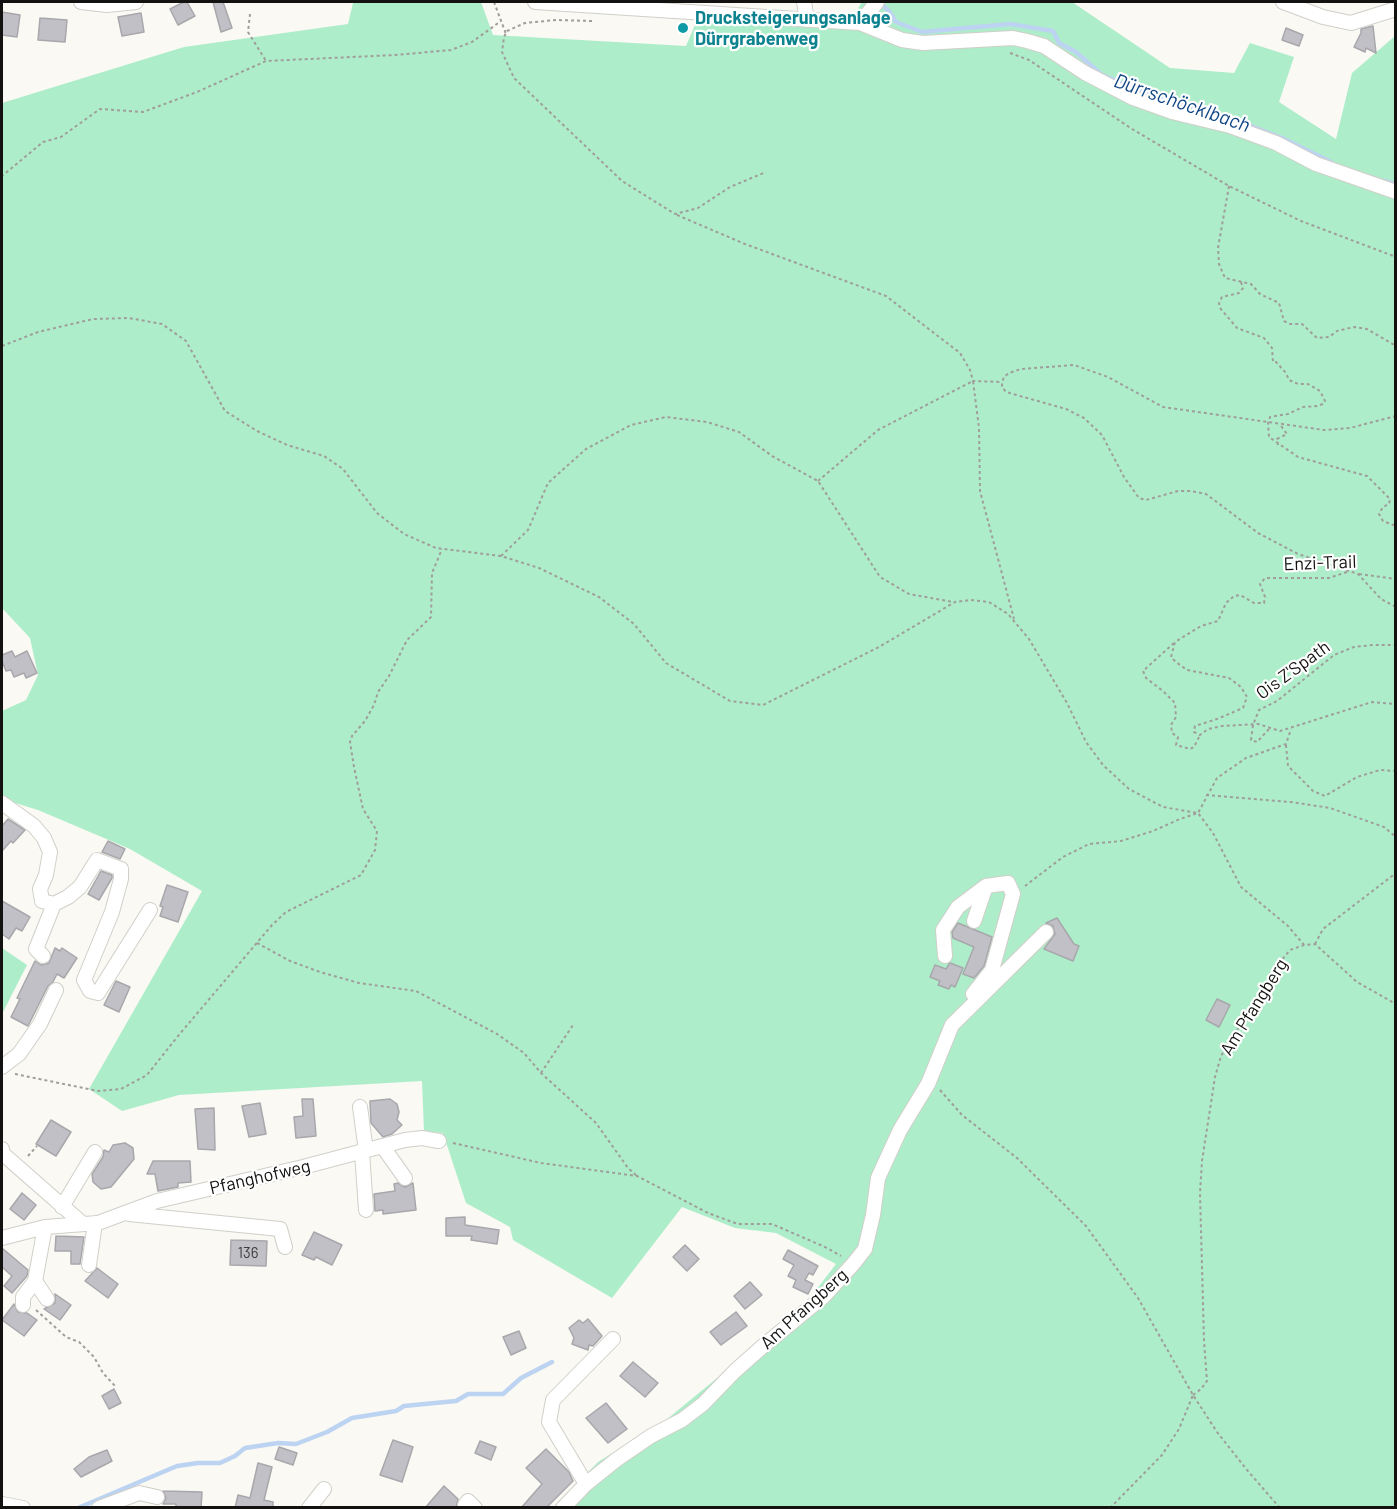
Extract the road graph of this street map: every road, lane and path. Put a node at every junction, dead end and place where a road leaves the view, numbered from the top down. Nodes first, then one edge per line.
1 (81, 2) edge
2 (136, 2) edge
3 (495, 2) edge
4 (535, 2) edge
5 (804, 2) edge
6 (877, 2) edge
7 (1283, 2) edge
8 (606, 6) junction
9 (1395, 9) edge
10 (250, 14) dead end
11 (807, 20) junction
12 (501, 21) junction
13 (860, 23) junction
14 (506, 34) junction
15 (1004, 51) dead end
16 (266, 61) junction
17 (766, 172) dead end
18 (2, 183) edge
19 (1229, 186) junction
20 (1395, 192) edge
21 (675, 214) junction
22 (1395, 257) edge
23 (1240, 282) junction
24 (2, 346) edge
25 (1395, 346) edge
26 (973, 381) junction
27 (1002, 382) junction
28 (1395, 416) edge
29 (1268, 423) junction
30 (1280, 424) junction
31 (1278, 445) junction
32 (818, 481) junction
33 (1395, 526) edge
34 (442, 549) junction
35 (501, 556) junction
36 (1358, 574) junction
37 (1395, 579) edge
38 (955, 602) junction
39 (1395, 607) edge
40 (1015, 622) junction
41 (1175, 642) junction
42 (1395, 645) edge
43 (1395, 704) edge
44 (1253, 724) junction
45 (1269, 729) junction
46 (1290, 729) junction
47 (1200, 735) junction
48 (1286, 744) junction
49 (1395, 771) edge
50 (1206, 795) junction
51 (2, 803) edge
52 (1198, 813) junction
53 (1395, 837) edge
54 (1395, 873) edge
55 (986, 886) junction
56 (1013, 894) junction
57 (54, 904) junction
58 (150, 910) dead end
59 (974, 921) dead end
60 (1046, 932) dead end
61 (257, 943) junction
62 (1315, 944) junction
63 (1304, 945) junction
64 (43, 956) dead end
65 (945, 956) dead end
66 (56, 990) dead end
67 (1395, 1004) edge
68 (952, 1024) junction
69 (573, 1025) dead end
70 (6, 1070) edge
71 (542, 1073) junction
72 (941, 1091) dead end
73 (360, 1107) dead end
74 (439, 1140) joint
75 (382, 1147) junction
76 (2, 1149) edge
77 (364, 1151) junction
78 (95, 1152) dead end
79 (637, 1176) junction
80 (405, 1178) dead end
81 (62, 1206) junction
82 (366, 1210) dead end
83 (123, 1214) junction
84 (89, 1223) junction
85 (45, 1227) junction
86 (2, 1239) edge
87 (285, 1247) dead end
88 (854, 1263) junction
89 (89, 1265) dead end
90 (35, 1281) junction
91 (47, 1299) dead end
92 (22, 1305) dead end
93 (613, 1339) dead end
94 (115, 1386) dead end
95 (1193, 1395) junction
96 (586, 1484) junction
97 (324, 1489) dead end
98 (157, 1497) dead end
99 (2, 1503) edge
100 (23, 1508) edge
101 (99, 1508) edge
102 (309, 1508) edge
103 (563, 1508) edge
104 (1110, 1508) edge
105 (1280, 1508) edge

1 - 2 street
3 - 12 path
4 - 8 street
5 - 11 street
6 - 13 street
7 - 9 street
8 - 11 street
8 - 14 path
10 - 16 path
11 - 13 street
12 - 14 path
12 - 16 path
13 - 20 street
14 - 21 path
15 - 19 path
16 - 18 path
17 - 21 path
19 - 22 path
19 - 23 path
21 - 26 path
23 - 25 path
23 - 29 path
24 - 34 path
26 - 27 path
26 - 32 path
26 - 40 path
27 - 29 path
27 - 36 path
28 - 30 path
29 - 30 path
29 - 31 path
30 - 31 path
31 - 33 path
32 - 35 path
32 - 38 path
34 - 35 path
34 - 61 path
35 - 38 path
36 - 37 path, Enzi-Trail
36 - 39 path
36 - 41 path, Enzi-Trail
38 - 40 path
40 - 52 path
41 - 47 path
41 - 47 path
42 - 44 path, Ois Z'Spath
43 - 46 path
44 - 45 path
44 - 45 path, Ois Z'Spath
44 - 47 path
45 - 46 path
46 - 48 path
48 - 49 path
48 - 50 path
50 - 52 path
50 - 53 path
51 - 57 street
52 - 56 path
52 - 63 path
54 - 62 path
55 - 56 street
55 - 59 street
55 - 65 street
56 - 68 street
57 - 58 street
57 - 64 street
60 - 68 street, Am Pfangberg
61 - 70 path
61 - 71 path
62 - 63 path
62 - 67 path
63 - 95 path, Am Pfangberg
66 - 70 street
68 - 88 street, Am Pfangberg
69 - 71 path
71 - 79 path
72 - 95 path
73 - 77 street
74 - 75 street, Pfanghofweg
74 - 79 path
75 - 77 street, Pfanghofweg
75 - 80 street
76 - 81 street
77 - 82 street
77 - 83 street, Pfanghofweg
78 - 81 street
79 - 88 path
81 - 84 street
83 - 84 street, Pfanghofweg
83 - 87 street
84 - 85 street, Pfanghofweg
84 - 89 street
85 - 86 street, Pfanghofweg
85 - 90 street
88 - 96 street, Am Pfangberg
90 - 91 street
90 - 92 street
90 - 94 path
93 - 96 street
95 - 104 path, Am Pfangberg
95 - 105 path
96 - 103 street, Am Pfangberg
97 - 102 street
98 - 101 street
99 - 100 street

